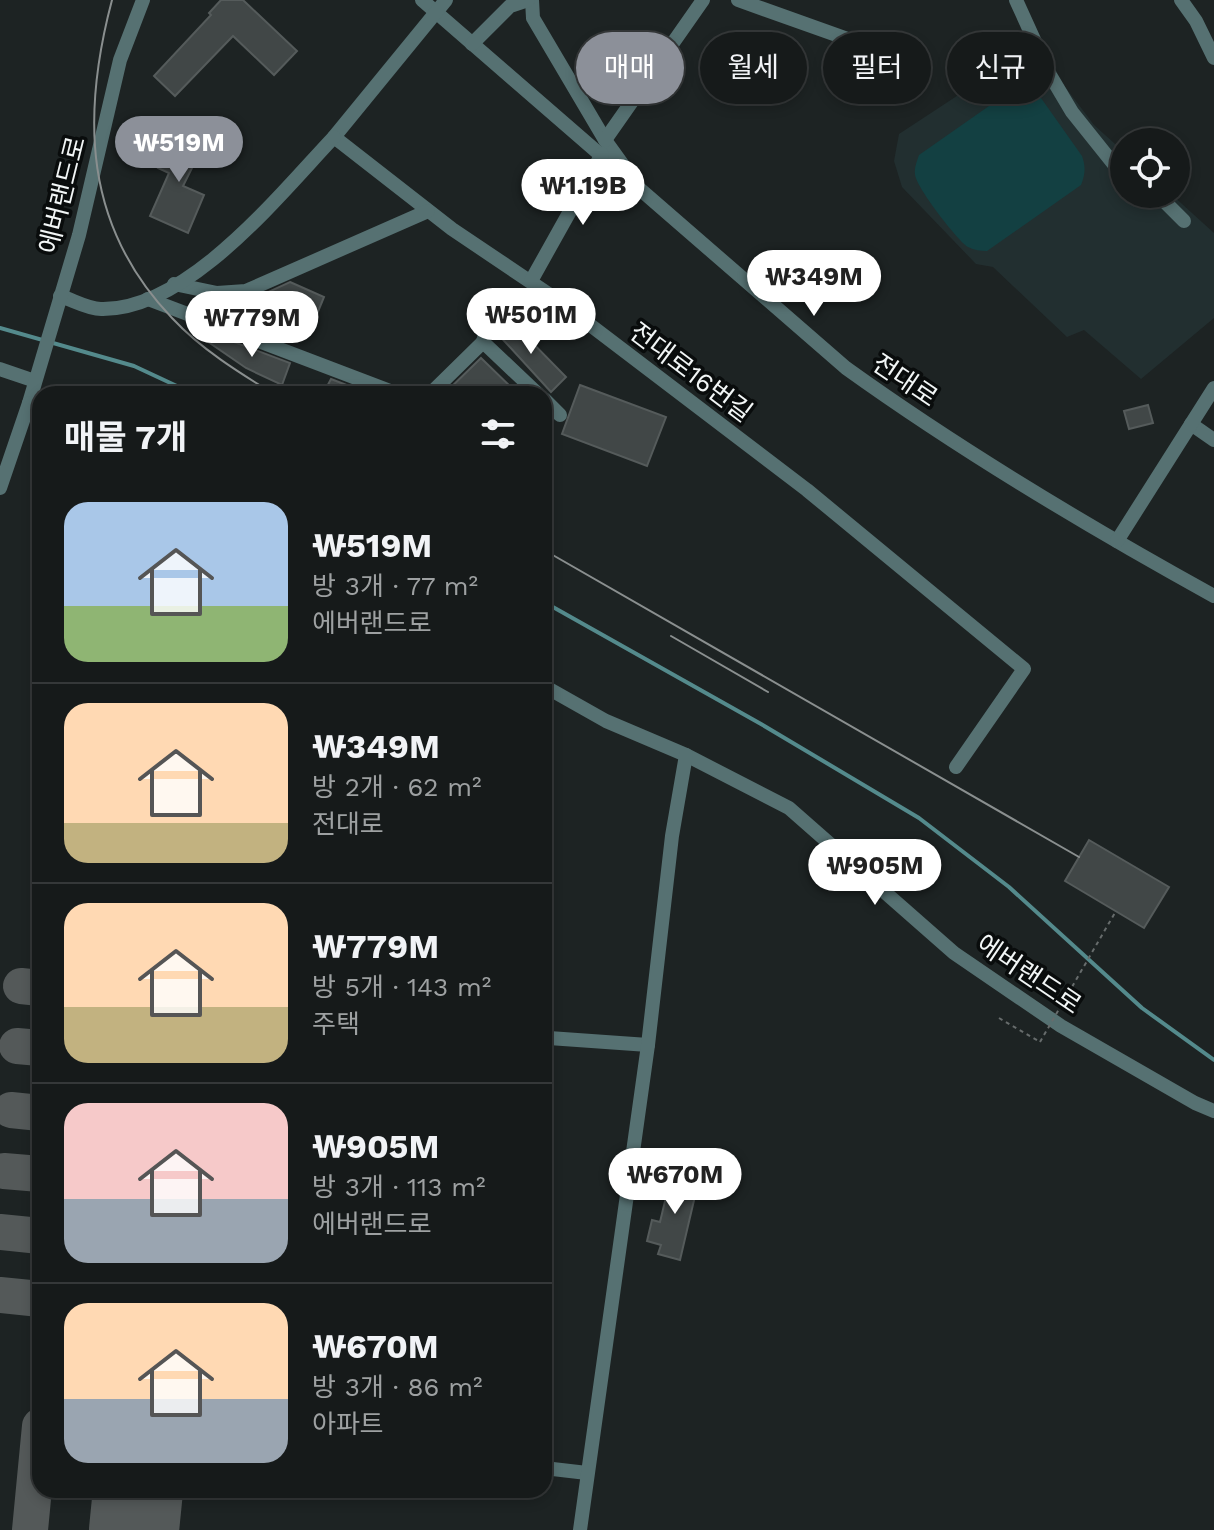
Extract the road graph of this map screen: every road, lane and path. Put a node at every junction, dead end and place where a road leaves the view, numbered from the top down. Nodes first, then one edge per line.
1 (143, 0) edge
2 (422, 0) edge
3 (446, 0) edge
4 (530, 0) edge
5 (703, 0) edge
6 (738, 0) edge
7 (1016, 0) edge
8 (1181, 0) edge
9 (435, 12) junction
10 (828, 32) edge
11 (1030, 32) edge
12 (472, 44) junction
13 (1214, 58) edge
14 (1054, 79) edge
15 (334, 137) junction
16 (603, 147) junction
17 (1110, 160) edge
18 (1171, 208) edge
19 (428, 211) junction
20 (1184, 221) dead end
21 (531, 281) junction
22 (174, 284) junction
23 (148, 299) junction
24 (58, 303) junction
25 (539, 317) dead end
26 (483, 342) junction
27 (0, 369) edge
28 (37, 374) junction
29 (36, 386) edge
30 (377, 386) edge
31 (438, 386) edge
32 (529, 386) edge
33 (1214, 388) edge
34 (552, 408) edge
35 (32, 409) edge
36 (560, 415) dead end
37 (1191, 424) junction
38 (1214, 440) edge
39 (5, 456) edge
40 (0, 488) edge
41 (1117, 541) junction
42 (1214, 596) edge
43 (552, 690) edge
44 (686, 755) junction
45 (956, 767) dead end
46 (1116, 911) dead end
47 (999, 1018) dead end
48 (552, 1038) edge
49 (648, 1045) junction
50 (1214, 1111) edge
51 (552, 1469) edge
52 (587, 1473) junction
53 (580, 1530) edge

1 - 24 street, 에버랜드로
2 - 9 street, 전대로
3 - 9 street
4 - 12 street
4 - 16 street
5 - 16 street
6 - 10 street
7 - 11 street
8 - 13 street
9 - 12 street, 전대로
9 - 15 street
12 - 16 street, 전대로
14 - 17 street
15 - 19 street, 전대로16번길
15 - 22 street
16 - 21 street
16 - 41 street, 전대로
18 - 20 street
19 - 21 street, 전대로16번길
19 - 22 street
21 - 45 street, 전대로16번길
22 - 23 street
23 - 24 street
23 - 30 street
24 - 28 street, 에버랜드로
25 - 26 street
26 - 31 street
26 - 32 street
27 - 28 street
28 - 29 street
33 - 37 street
34 - 36 street
35 - 39 street
37 - 38 street
37 - 41 street
39 - 40 street
41 - 42 street, 전대로
43 - 44 street, 에버랜드로
44 - 49 street
44 - 50 street, 에버랜드로
46 - 47 path, bridge
48 - 49 street
49 - 52 street
51 - 52 street
52 - 53 street

